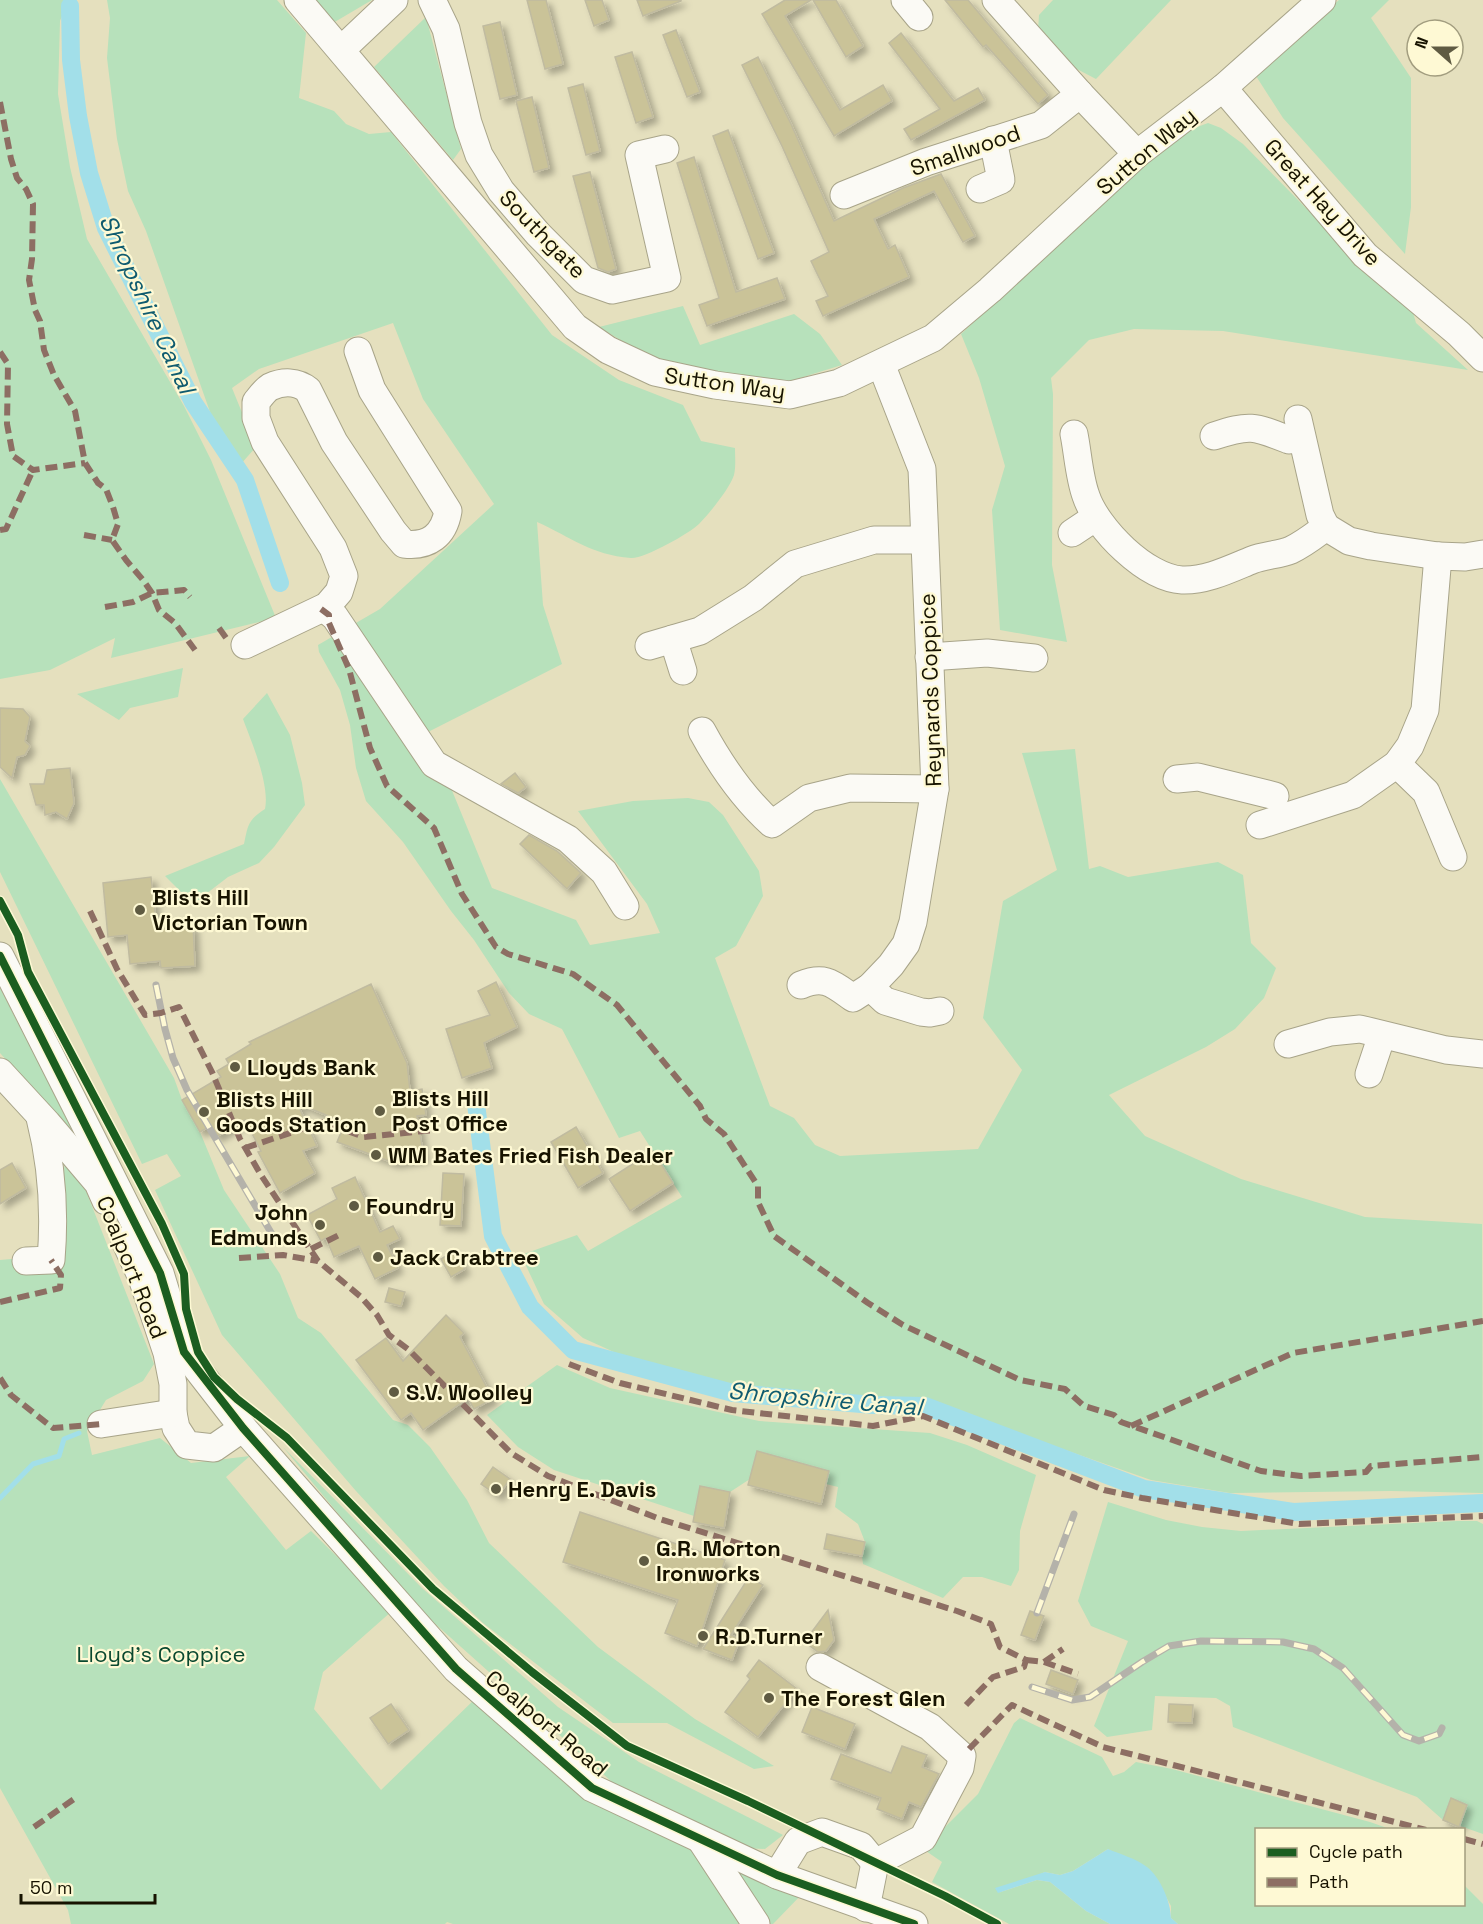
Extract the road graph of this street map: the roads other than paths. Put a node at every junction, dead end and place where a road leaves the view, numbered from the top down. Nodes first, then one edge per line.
1 (298, 0) edge
2 (394, 0) edge
3 (432, 0) edge
4 (996, 0) edge
5 (1322, 0) edge
6 (341, 50) junction
7 (1223, 88) junction
8 (1080, 94) junction
9 (993, 140) junction
10 (665, 149) dead end
11 (1137, 154) junction
12 (980, 189) dead end
13 (844, 195) dead end
14 (358, 351) dead end
15 (1483, 357) edge
16 (881, 364) junction
17 (1074, 434) dead end
18 (1214, 436) dead end
19 (1091, 507) junction
20 (1326, 527) junction
21 (1072, 533) dead end
22 (924, 540) junction
23 (1483, 554) edge
24 (1438, 556) junction
25 (324, 608) junction
26 (245, 645) dead end
27 (929, 657) junction
28 (1034, 658) dead end
29 (683, 671) dead end
30 (702, 731) dead end
31 (1397, 764) junction
32 (1177, 779) dead end
33 (935, 789) junction
34 (1453, 857) dead end
35 (625, 906) dead end
36 (0, 956) edge
37 (801, 985) dead end
38 (869, 995) junction
39 (939, 1011) dead end
40 (1371, 1032) junction
41 (1288, 1044) dead end
42 (1483, 1054) edge
43 (0, 1072) edge
44 (1369, 1074) dead end
45 (39, 1114) junction
46 (26, 1261) dead end
47 (173, 1413) junction
48 (101, 1424) dead end
49 (243, 1428) junction
50 (820, 1667) dead end
51 (700, 1839) junction
52 (875, 1863) junction
53 (777, 1875) junction
54 (866, 1908) junction
55 (756, 1924) edge
56 (914, 1924) edge

1 - 6 street, Sutton Way
2 - 6 street
3 - 10 street, Southgate
4 - 8 street
5 - 7 street, Sutton Way
6 - 16 street, Sutton Way
7 - 11 street, Sutton Way
7 - 15 street, Great Hay Drive
8 - 9 street, Smallwood
8 - 11 street
9 - 12 street
9 - 13 street, Smallwood
11 - 16 street, Sutton Way
14 - 25 street
16 - 22 street, Reynards Coppice
17 - 19 street
18 - 20 street
19 - 20 street
19 - 21 street
20 - 24 street
22 - 27 street, Reynards Coppice
22 - 29 street
23 - 24 street
24 - 31 street
25 - 26 street
25 - 35 street
27 - 28 street
27 - 33 street, Reynards Coppice
30 - 33 street
31 - 32 street
31 - 34 street
33 - 38 street, Reynards Coppice
36 - 49 street
37 - 38 street
38 - 39 street
40 - 41 street
40 - 42 street
40 - 44 street
43 - 45 street, Coalport Road
45 - 46 street
45 - 47 street, Coalport Road
47 - 48 street
47 - 49 street, Coalport Road
49 - 51 street, Coalport Road
50 - 52 street
51 - 53 street, Coalport Road
51 - 55 street
52 - 53 street
52 - 54 street
53 - 54 street, Coalport Road
54 - 56 street, Coalport Road

